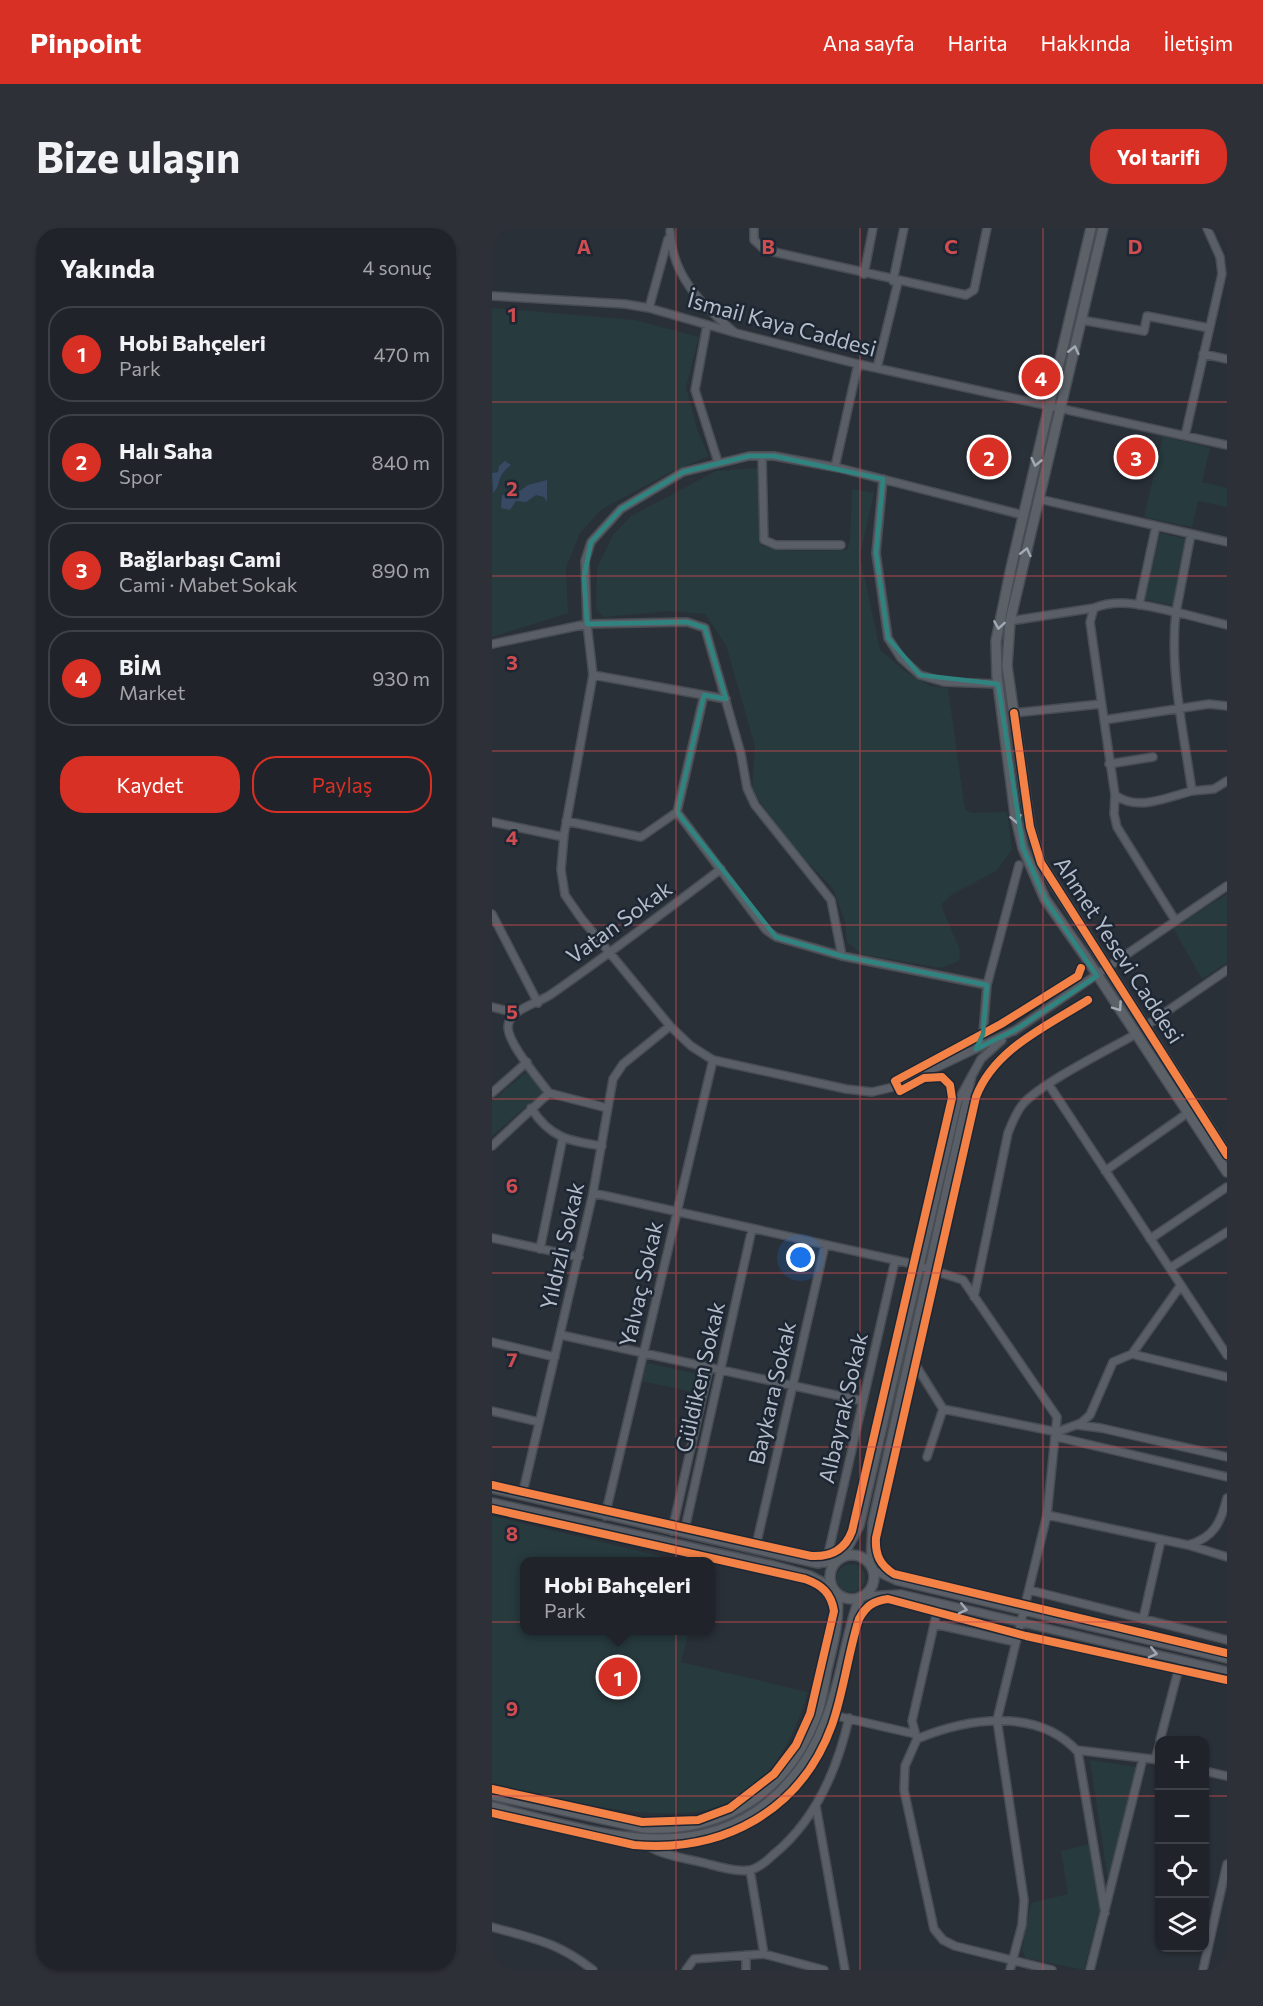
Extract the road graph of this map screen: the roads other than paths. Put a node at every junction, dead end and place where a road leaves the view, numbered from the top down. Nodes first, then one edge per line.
1 (754, 228) edge
2 (873, 228) edge
3 (904, 228) edge
4 (987, 228) edge
5 (1091, 228) edge
6 (1103, 228) edge
7 (1207, 228) edge
8 (670, 230) edge
9 (1225, 268) edge
10 (864, 274) junction
11 (896, 281) junction
12 (492, 296) edge
13 (649, 308) junction
14 (1081, 320) junction
15 (707, 325) junction
16 (1209, 328) junction
17 (736, 333) junction
18 (1203, 354) junction
19 (1227, 359) edge
20 (858, 364) junction
21 (877, 368) junction
22 (1049, 405) junction
23 (1060, 407) junction
24 (1185, 436) junction
25 (1227, 445) edge
26 (762, 456) junction
27 (718, 462) junction
28 (835, 467) junction
29 (883, 479) junction
30 (1039, 499) junction
31 (1023, 515) junction
32 (1156, 526) junction
33 (1191, 534) junction
34 (1227, 542) edge
35 (842, 545) dead end
36 (1139, 605) junction
37 (1094, 608) junction
38 (1176, 612) junction
39 (1011, 621) junction
40 (587, 624) junction
41 (1227, 625) edge
42 (492, 644) edge
43 (593, 675) junction
44 (998, 684) junction
45 (704, 695) junction
46 (726, 699) junction
47 (1101, 704) junction
48 (1227, 706) edge
49 (1180, 710) junction
50 (1014, 714) junction
51 (1104, 720) junction
52 (1152, 757) dead end
53 (1109, 764) junction
54 (1227, 781) edge
55 (1192, 791) junction
56 (1115, 795) junction
57 (677, 812) junction
58 (566, 821) junction
59 (492, 822) edge
60 (564, 837) junction
61 (1019, 865) dead end
62 (721, 869) junction
63 (1227, 886) edge
64 (492, 914) edge
65 (1175, 920) junction
66 (609, 954) junction
67 (842, 956) junction
68 (1108, 967) junction
69 (1227, 970) edge
70 (1097, 976) junction
71 (987, 985) junction
72 (538, 1003) junction
73 (492, 1008) edge
74 (516, 1012) junction
75 (1147, 1025) junction
76 (670, 1026) junction
77 (1015, 1030) junction
78 (1136, 1034) junction
79 (976, 1049) junction
80 (713, 1060) junction
81 (527, 1062) junction
82 (973, 1073) junction
83 (1049, 1085) junction
84 (492, 1093) edge
85 (549, 1093) junction
86 (531, 1108) junction
87 (607, 1108) junction
88 (1189, 1112) junction
89 (563, 1137) junction
90 (492, 1146) edge
91 (602, 1146) junction
92 (1227, 1155) edge
93 (1105, 1171) junction
94 (1227, 1172) edge
95 (1227, 1187) edge
96 (593, 1193) junction
97 (677, 1212) junction
98 (752, 1229) junction
99 (1227, 1232) edge
100 (492, 1238) edge
101 (1150, 1239) junction
102 (825, 1245) junction
103 (540, 1249) junction
104 (579, 1257) junction
105 (895, 1261) junction
106 (920, 1266) junction
107 (930, 1268) junction
108 (1170, 1268) junction
109 (1181, 1285) junction
110 (974, 1297) junction
111 (561, 1335) junction
112 (492, 1341) edge
113 (644, 1353) junction
114 (1132, 1354) junction
115 (1227, 1355) edge
116 (910, 1356) junction
117 (555, 1357) junction
118 (709, 1368) junction
119 (720, 1370) junction
120 (1227, 1377) edge
121 (792, 1386) junction
122 (863, 1401) junction
123 (943, 1409) junction
124 (492, 1411) edge
125 (539, 1422) junction
126 (1075, 1425) junction
127 (1057, 1434) junction
128 (927, 1457) dead end
129 (1227, 1457) edge
130 (1227, 1477) edge
131 (492, 1489) edge
132 (522, 1496) junction
133 (1227, 1498) edge
134 (492, 1502) edge
135 (1047, 1515) junction
136 (605, 1516) junction
137 (672, 1531) junction
138 (684, 1533) junction
139 (1161, 1540) junction
140 (1188, 1545) junction
141 (754, 1550) junction
142 (1227, 1557) edge
143 (841, 1558) junction
144 (826, 1563) junction
145 (872, 1567) junction
146 (835, 1590) junction
147 (1029, 1590) junction
148 (862, 1597) junction
149 (939, 1603) junction
150 (1023, 1612) junction
151 (1143, 1619) junction
152 (1021, 1623) junction
153 (934, 1624) junction
154 (1227, 1640) edge
155 (1017, 1642) junction
156 (1227, 1659) edge
157 (1181, 1660) junction
158 (1227, 1671) edge
159 (828, 1714) junction
160 (849, 1718) junction
161 (997, 1720) junction
162 (1162, 1736) edge
163 (916, 1737) junction
164 (1076, 1750) junction
165 (1143, 1758) junction
166 (1155, 1760) edge
167 (1209, 1772) edge
168 (1227, 1776) edge
169 (492, 1795) edge
170 (816, 1806) junction
171 (492, 1807) edge
172 (637, 1839) junction
173 (1227, 1864) edge
174 (750, 1870) junction
175 (1105, 1913) junction
176 (492, 1927) edge
177 (764, 1954) junction
178 (746, 1955) junction
179 (1012, 1961) junction
180 (593, 1970) edge
181 (686, 1970) edge
182 (746, 1970) edge
183 (823, 1970) edge
184 (846, 1970) edge
185 (1010, 1970) edge
186 (1052, 1970) edge
187 (1090, 1970) edge
188 (1203, 1970) edge

1 - 10 street
2 - 10 street
3 - 11 street
4 - 11 street
5 - 22 main road, Ahmet Yesevi Caddesi
6 - 14 main road, Ahmet Yesevi Caddesi
7 - 9 street
8 - 13 street
8 - 17 street
9 - 16 street
10 - 11 street
11 - 21 street
12 - 13 street, İsmail Kaya Caddesi
13 - 15 street, İsmail Kaya Caddesi
14 - 16 street
23 -> 14 main road, Ahmet Yesevi Caddesi
15 - 17 street, İsmail Kaya Caddesi
15 - 27 street
16 - 18 street
17 - 20 street, İsmail Kaya Caddesi
18 - 19 street
18 - 24 street
20 - 21 street, İsmail Kaya Caddesi
20 - 28 street
21 - 22 street, İsmail Kaya Caddesi
22 - 23 street, İsmail Kaya Caddesi
22 -> 31 main road, Ahmet Yesevi Caddesi
23 - 24 street, İsmail Kaya Caddesi
23 - 30 main road, Ahmet Yesevi Caddesi
24 - 25 street, İsmail Kaya Caddesi
26 - 27 street
26 - 28 street
26 - 35 street
27 - 40 street
28 - 29 street
29 - 31 street
29 - 44 street
30 - 32 street
39 -> 30 main road, Ahmet Yesevi Caddesi
31 -> 44 main road, Ahmet Yesevi Caddesi
32 - 33 street
32 - 36 street
33 - 34 street
33 - 38 street
36 - 37 street
36 - 38 street
37 - 39 street
37 - 47 street
38 - 41 street
38 - 49 street
39 - 50 main road, Ahmet Yesevi Caddesi
40 - 42 street
40 - 43 street
40 - 46 street
43 - 45 street
43 - 58 street
44 -> 70 main road, Ahmet Yesevi Caddesi
45 - 46 street
45 - 57 street
46 - 67 street
47 - 50 street
47 - 51 street
48 - 49 street
49 - 51 street
49 - 55 street
50 - 68 main road, Ahmet Yesevi Caddesi
51 - 53 street
52 - 53 street
53 - 56 street
54 - 55 street
55 - 56 street
56 - 65 street
57 - 58 street
57 - 62 street
58 - 60 street
59 - 60 street
60 - 66 street
61 - 71 street
62 - 66 street, Vatan Sokak
62 - 67 street
63 - 65 street
64 - 72 street
65 - 68 street
66 - 72 street, Vatan Sokak
66 - 76 street
67 - 71 street
68 - 70 street
68 - 75 main road, Ahmet Yesevi Caddesi
69 - 75 street
70 - 77 street
70 -> 78 main road, Ahmet Yesevi Caddesi
71 - 79 street
72 - 74 street, Vatan Sokak
73 - 74 street
74 - 81 street
75 - 92 main road, Ahmet Yesevi Caddesi
76 - 80 street
76 - 87 street, Yıldızlı Sokak
77 - 79 street
77 - 82 street
78 - 83 street
78 - 88 main road, Ahmet Yesevi Caddesi
79 - 80 street
80 - 97 street, Yalvaç Sokak
81 - 84 street
81 - 85 street
82 - 106 street
82 - 107 street
83 - 93 street
83 - 110 street
85 - 86 street
85 - 87 street
86 - 89 street
86 - 90 street
87 - 91 street, Yıldızlı Sokak
88 - 93 street
88 - 94 main road, Ahmet Yesevi Caddesi
89 - 91 street
89 - 103 street
91 - 96 street, Yıldızlı Sokak
93 - 101 street
95 - 101 street
96 - 97 street
96 - 104 street, Yıldızlı Sokak
97 - 98 street
97 - 113 street, Yalvaç Sokak
98 - 102 street
98 - 119 street, Güldiken Sokak
99 - 108 street
100 - 103 street
101 - 108 street
102 - 105 street
102 - 121 street, Baykara Sokak
103 - 104 street
104 - 111 street, Yıldızlı Sokak
105 - 106 street
105 - 122 street, Albayrak Sokak
106 - 107 street
106 - 143 street
107 - 110 street
107 - 116 street
108 - 109 street
109 - 114 street
109 - 115 street
110 - 127 street
111 - 113 street
111 - 117 street, Yıldızlı Sokak
112 - 117 street
113 - 118 street
113 - 136 street, Yalvaç Sokak
114 - 120 street
114 - 126 street
116 - 123 street
116 - 145 street
117 - 125 street, Yıldızlı Sokak
118 - 119 street
118 - 137 street
119 - 121 street
119 - 138 street, Güldiken Sokak
121 - 122 street
121 - 141 street, Baykara Sokak
122 - 144 street, Albayrak Sokak
123 - 127 street
123 - 128 street
124 - 125 street
125 - 132 street, Yıldızlı Sokak
126 - 127 street
126 - 129 street
127 - 130 street
127 - 135 street
131 - 132 street
132 - 136 street
133 - 140 street
134 - 146 street
135 - 139 street
135 - 147 street
136 - 137 street
137 - 138 street
138 - 141 street
139 - 140 street
139 - 151 street
140 - 142 street
141 - 144 street
143 - 144 street
143 - 145 main road
143 - 146 main road
145 - 148 main road
145 - 150 street
146 - 148 main road
146 - 169 main road
147 - 150 street
147 - 151 street
148 - 149 street
148 - 159 main road
149 -> 152 street
149 - 153 street
150 - 152 street
150 - 156 street
151 - 154 street
152 - 155 street
152 -> 157 street
153 - 155 street
153 - 163 street
155 - 161 street
157 - 158 street
157 - 162 street
159 - 160 street
159 - 172 main road
160 - 163 street
160 - 170 street
161 - 163 street
161 - 164 street
161 - 179 street
163 - 179 street
164 - 165 street
164 - 175 street
165 - 166 street
165 - 175 street
167 - 168 street
170 - 174 street
170 - 184 street
171 - 172 main road
172 - 174 street
173 - 188 street
174 - 177 street
175 - 187 street
176 - 180 street
177 - 178 street
177 - 183 street
178 - 181 street
178 - 182 street
179 - 185 street
179 - 186 street

